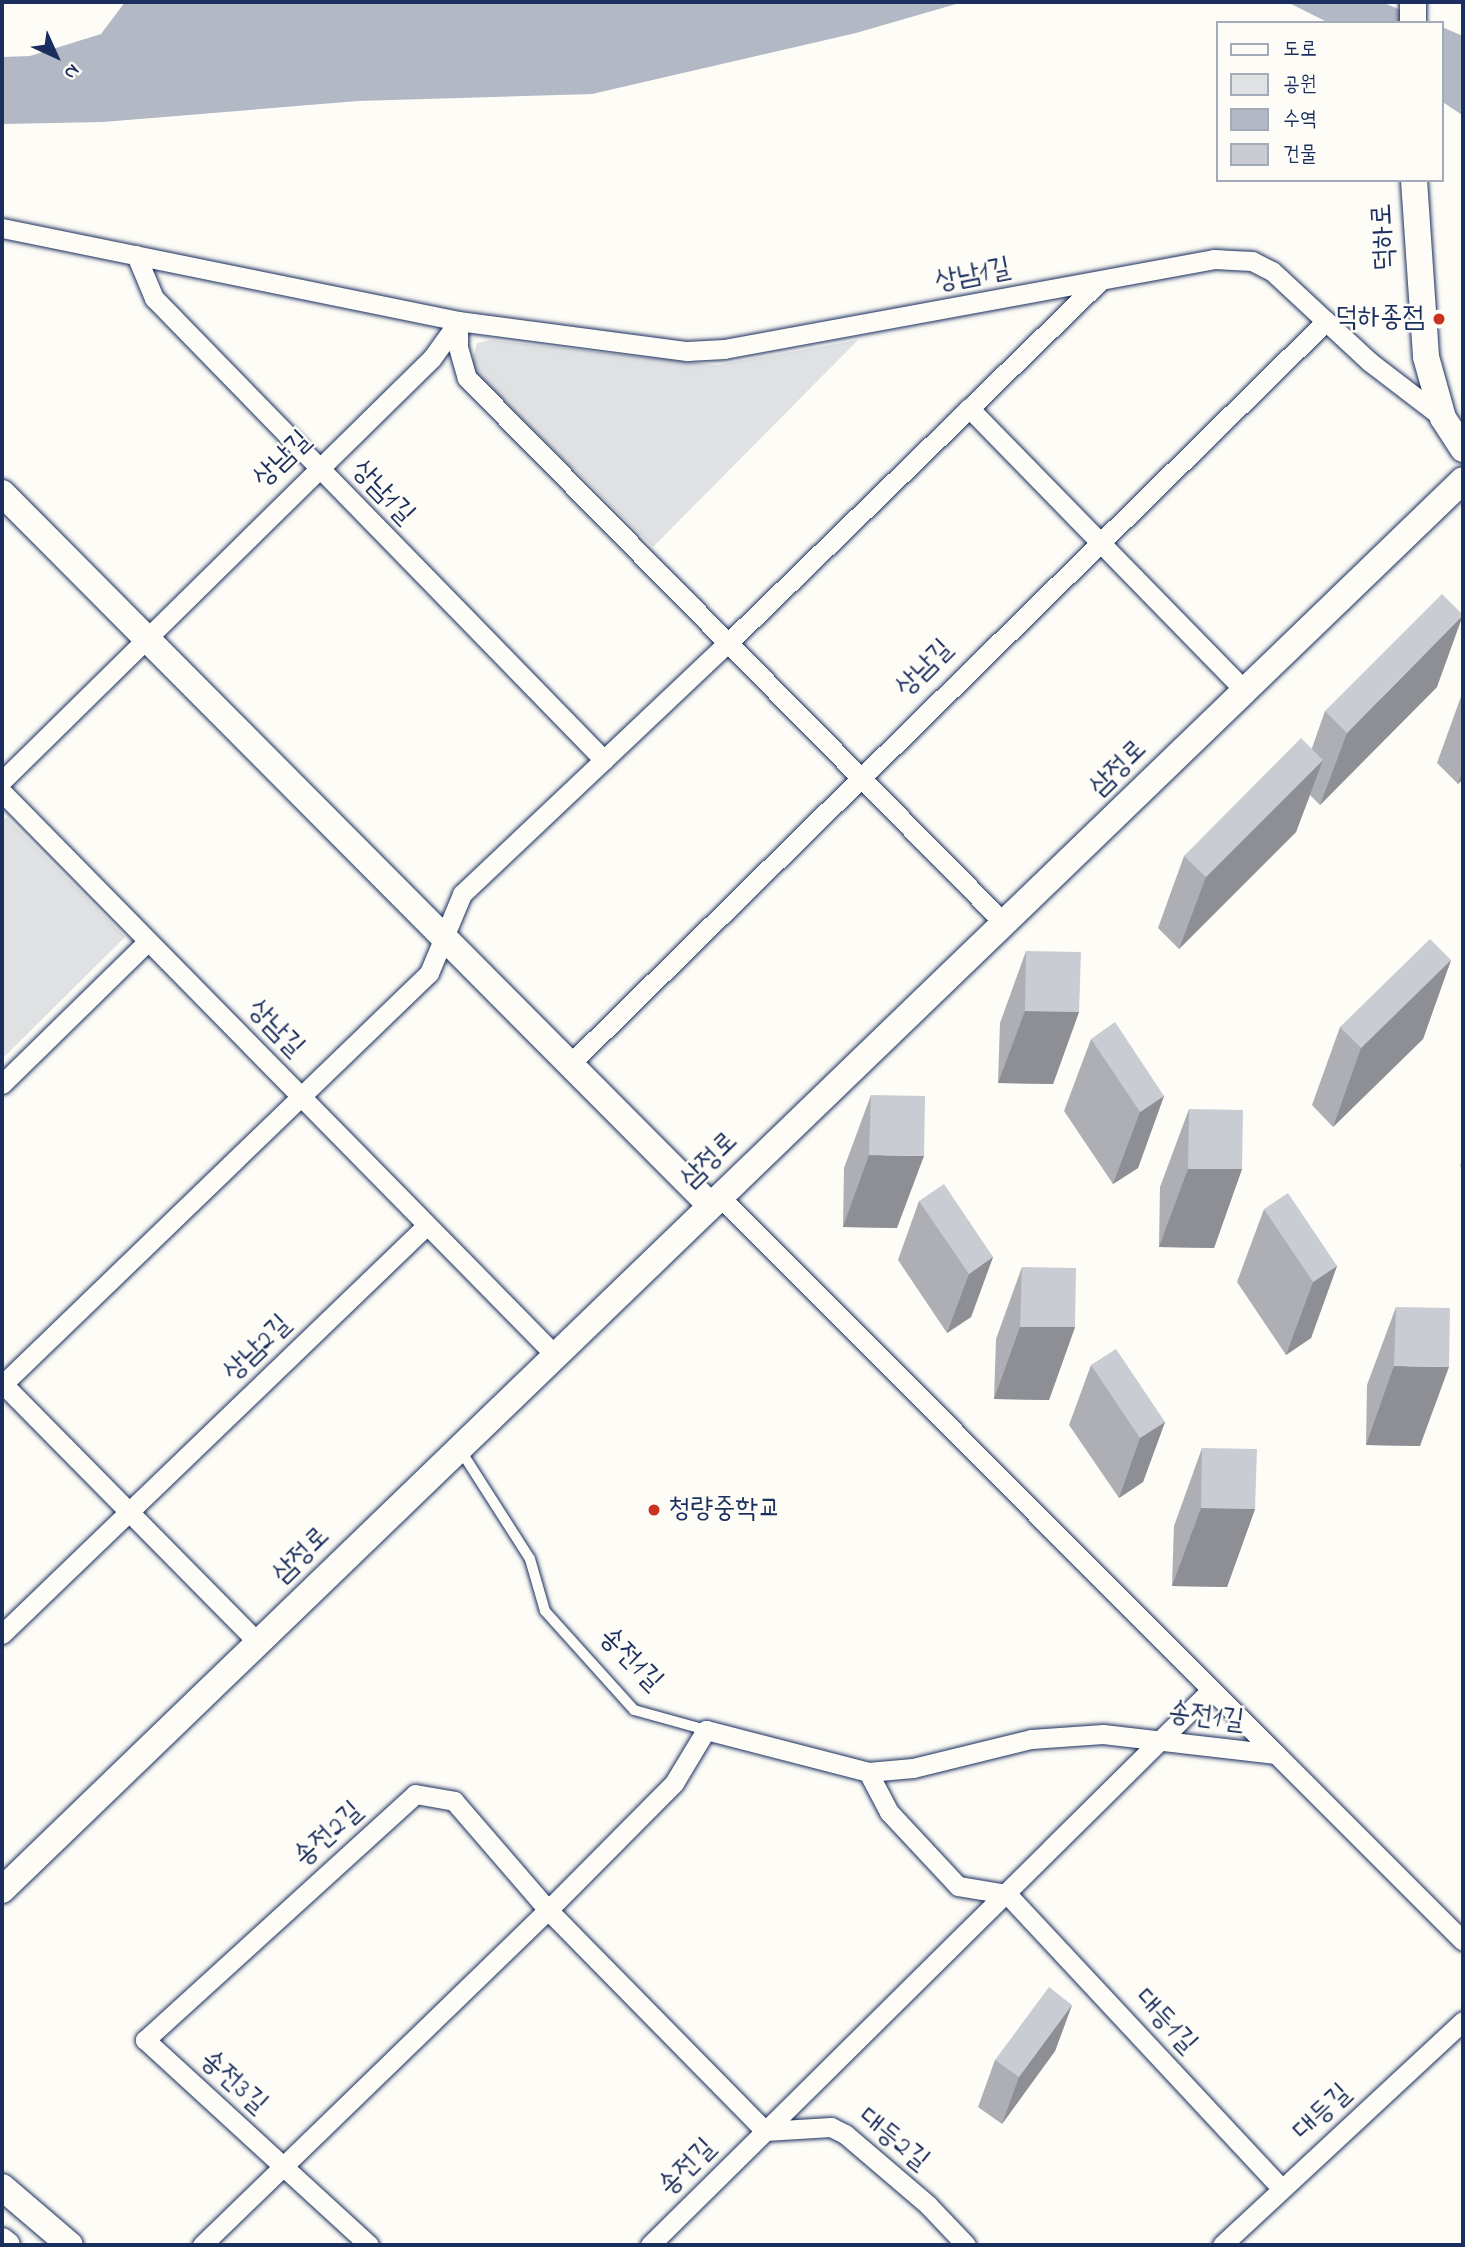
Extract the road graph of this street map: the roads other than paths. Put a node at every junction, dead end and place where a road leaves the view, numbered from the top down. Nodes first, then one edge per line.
1 (1412, 2) edge
2 (1413, 21) edge
3 (1414, 182) edge
4 (2, 228) edge
5 (136, 255) junction
6 (1100, 281) junction
7 (458, 321) junction
8 (1326, 321) junction
9 (969, 408) junction
10 (1443, 418) junction
11 (1463, 449) edge
12 (320, 468) junction
13 (1463, 480) edge
14 (2, 493) edge
15 (1098, 541) junction
16 (146, 638) junction
17 (730, 641) junction
18 (1245, 691) junction
19 (604, 760) junction
20 (862, 777) junction
21 (2, 781) edge
22 (2, 792) edge
23 (1004, 923) junction
24 (442, 936) junction
25 (147, 942) junction
26 (570, 1064) junction
27 (2, 1084) edge
28 (299, 1098) junction
29 (715, 1200) junction
30 (426, 1226) junction
31 (555, 1355) junction
32 (2, 1384) edge
33 (459, 1448) junction
34 (129, 1512) junction
35 (2, 1634) edge
36 (258, 1643) junction
37 (1210, 1691) junction
38 (706, 1730) junction
39 (1161, 1741) junction
40 (1276, 1754) junction
41 (868, 1772) junction
42 (2, 1890) edge
43 (1007, 1894) junction
44 (548, 1910) junction
45 (1463, 1941) edge
46 (1463, 2021) edge
47 (145, 2040) joint
48 (765, 2132) junction
49 (282, 2166) junction
50 (2, 2187) edge
51 (1282, 2189) junction
52 (2, 2241) edge
53 (7, 2245) edge
54 (70, 2245) edge
55 (202, 2245) edge
56 (369, 2245) edge
57 (650, 2245) edge
58 (966, 2245) edge
59 (1222, 2245) edge

1 - 2 street
3 - 10 street, 덕하로
4 - 5 street, 상남1길
5 - 7 street, 상남1길
5 - 12 street, 상남1길
6 - 7 street, 상남1길
6 - 8 street, 상남1길
6 - 9 street, 상남길
7 - 12 street, 상남길
7 - 17 street
8 - 10 street, 상남1길
8 - 15 street, 상남길
9 - 15 street
9 - 17 street, 상남길
10 - 11 street, 덕하로
12 - 16 street, 상남길
12 - 19 street, 상남1길
13 - 18 street, 삼정로
14 - 16 street
15 - 18 street
15 - 20 street, 상남길
16 - 21 street, 상남길
16 - 24 street
17 - 19 street, 상남길
17 - 20 street
18 - 23 street, 삼정로
19 - 24 street, 상남길
20 - 23 street
20 - 26 street, 상남길
22 - 25 street, 상남길
23 - 29 street, 삼정로
24 - 26 street
24 - 28 street, 상남길
25 - 27 street
25 - 28 street, 상남길
26 - 29 street
28 - 30 street, 상남길
28 - 32 street
29 - 31 street, 삼정로
29 - 37 street
30 - 31 street, 상남길
30 - 34 street, 상남2길
31 - 33 street, 삼정로
32 - 34 street
33 - 36 street, 삼정로
33 - 38 lane, 송전1길
34 - 35 street, 상남2길
34 - 36 street
36 - 42 street, 삼정로
37 - 39 street, 송전길
37 - 40 street
38 - 41 street, 송전1길
38 - 44 street
39 - 40 street, 송전1길
39 - 41 street, 송전1길
39 - 43 street, 송전길
40 - 45 street, 송전1길
41 - 43 street
43 - 48 street, 송전길
43 - 51 street, 대등1길
44 - 47 street, 송전2길
44 - 48 street, 송전2길
44 - 49 street
46 - 51 street, 대등길
47 - 49 street, 송전3길
48 - 57 street, 송전길
48 - 58 street, 대등2길
49 - 55 street
49 - 56 street, 송전3길
50 - 54 street
51 - 59 street, 대등길
52 - 53 street

